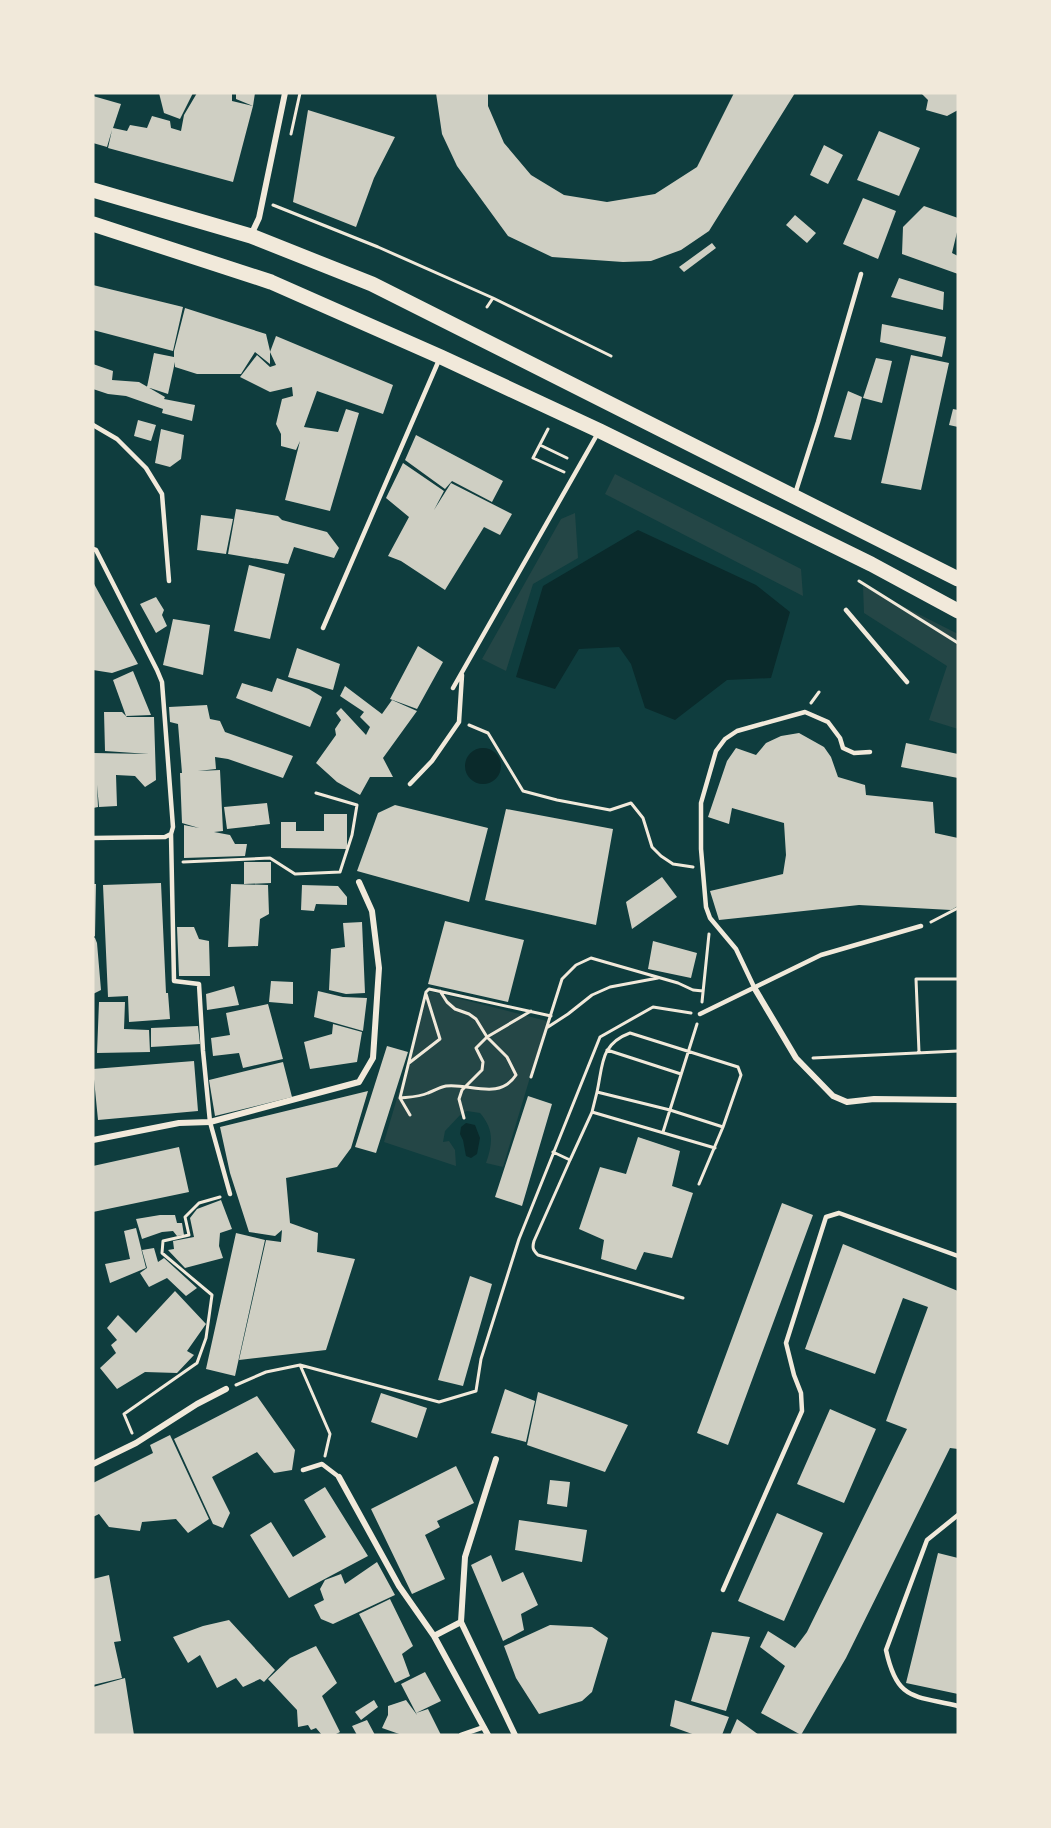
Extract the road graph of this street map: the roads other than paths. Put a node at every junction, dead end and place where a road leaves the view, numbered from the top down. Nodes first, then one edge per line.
1 (285, 93) edge
2 (93, 190) edge
3 (93, 224) edge
4 (251, 236) junction
5 (861, 274) dead end
6 (441, 357) junction
7 (93, 426) edge
8 (600, 430) junction
9 (794, 496) junction
10 (93, 549) edge
11 (958, 579) edge
12 (170, 581) dead end
13 (846, 609) dead end
14 (958, 611) edge
15 (323, 628) dead end
16 (463, 672) junction
17 (907, 682) dead end
18 (453, 688) dead end
19 (870, 752) dead end
20 (410, 784) dead end
21 (171, 834) junction
22 (93, 838) edge
23 (359, 882) dead end
24 (921, 926) road end
25 (755, 989) junction
26 (700, 1014) road end
27 (958, 1100) edge
28 (210, 1122) junction
29 (93, 1140) edge
30 (230, 1194) road end
31 (958, 1256) edge
32 (226, 1389) road end
33 (496, 1460) dead end
34 (93, 1464) edge
35 (303, 1470) dead end
36 (339, 1477) joint
37 (958, 1515) edge
38 (723, 1590) dead end
39 (461, 1622) junction
40 (434, 1636) junction
41 (958, 1706) edge
42 (484, 1727) junction
43 (461, 1735) edge
44 (488, 1735) edge
45 (515, 1735) edge

1 - 4 street
2 - 4 main road
3 - 6 main road
4 - 9 main road
5 - 9 lane
6 - 8 main road
6 - 15 lane
7 - 12 lane
8 - 14 main road
8 - 16 lane
9 - 11 main road
10 - 21 lane
13 - 17 lane
16 - 18 lane
16 - 20 lane
19 - 25 lane
21 - 22 lane
21 - 28 lane
23 - 28 street
24 - 25 lane
25 - 26 lane
25 - 27 street
28 - 29 street
28 - 30 lane
31 - 38 lane
32 - 34 street
33 - 39 street
35 - 36 lane
36 - 40 street
37 - 41 lane
39 - 40 street
39 - 45 street
40 - 42 street
42 - 43 lane
42 - 44 street

